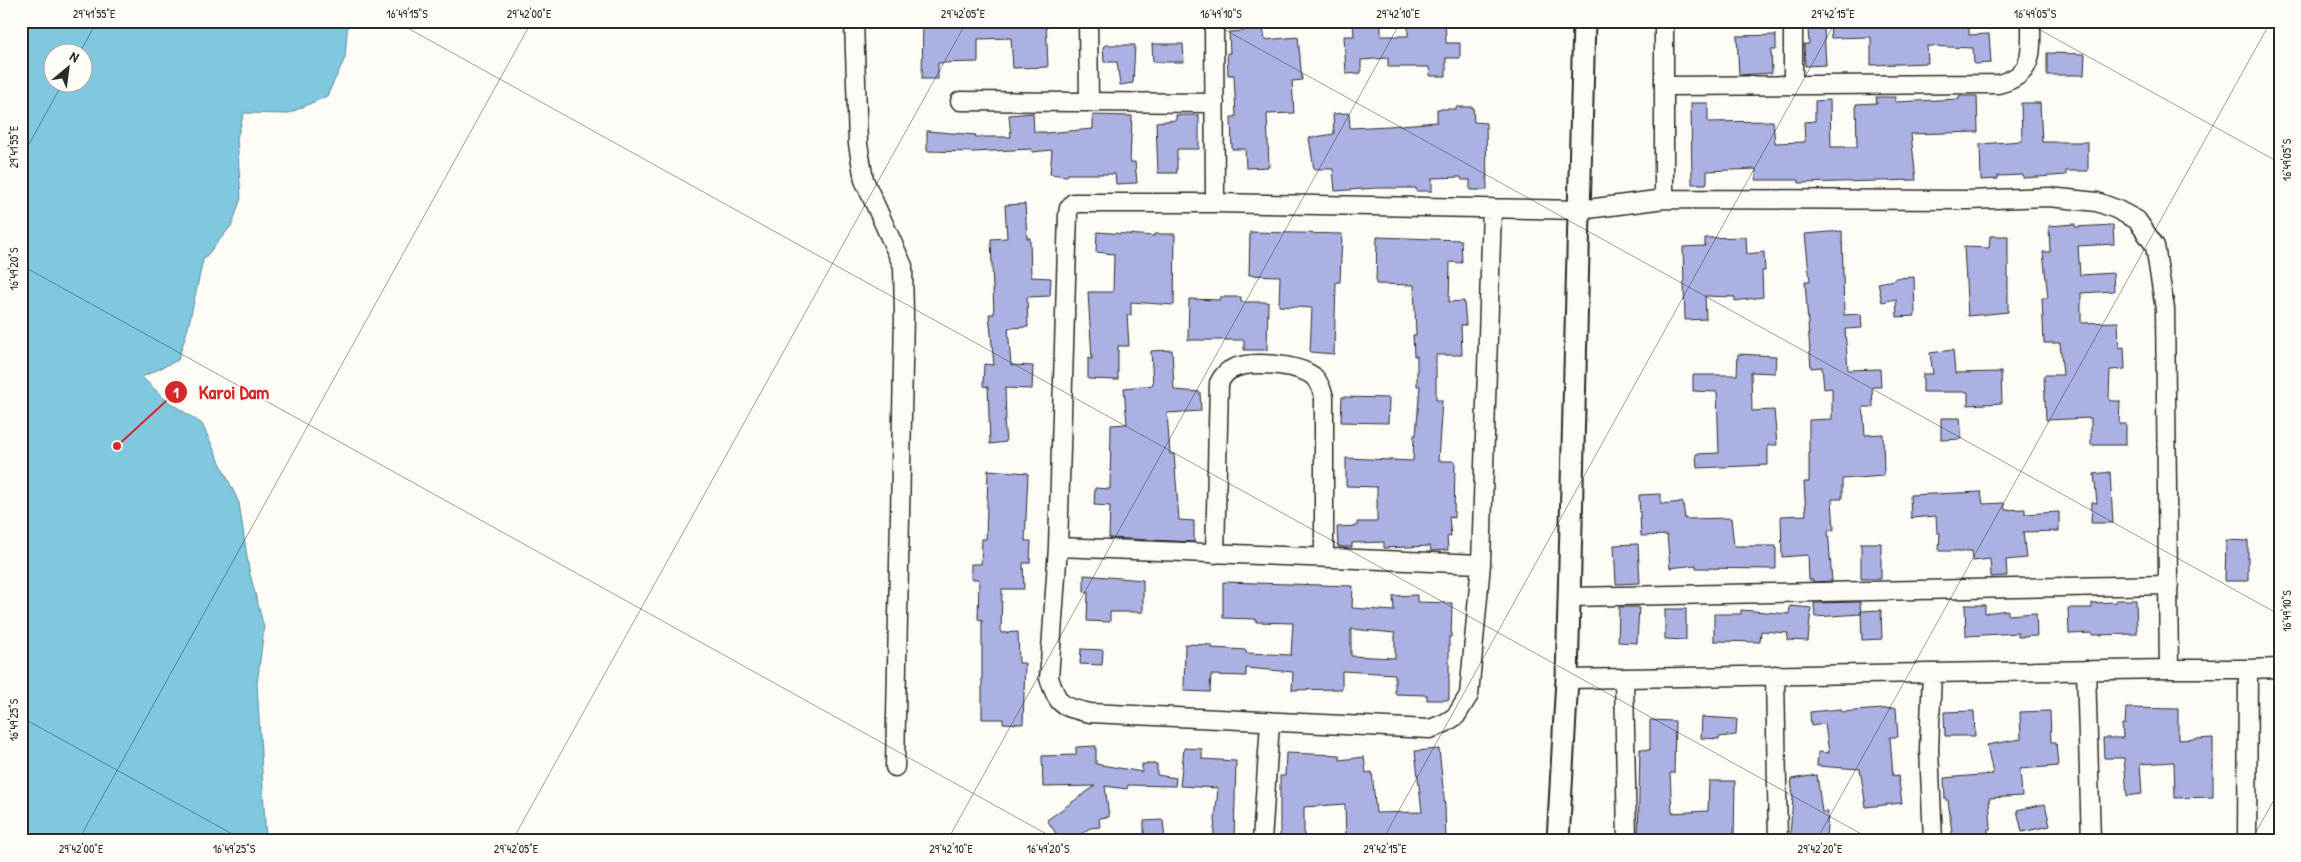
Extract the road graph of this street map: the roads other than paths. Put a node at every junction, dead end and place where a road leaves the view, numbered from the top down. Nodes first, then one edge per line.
1 (854, 21) edge
2 (1088, 21) edge
3 (1214, 21) edge
4 (1584, 21) edge
5 (1664, 21) edge
6 (1793, 21) edge
7 (2031, 21) edge
8 (1792, 85) junction
9 (1664, 86) junction
10 (960, 101) dead end
11 (1089, 102) junction
12 (1214, 103) junction
13 (1664, 199) junction
14 (1216, 203) junction
15 (1492, 208) junction
16 (1580, 210) junction
17 (1058, 548) junction
18 (1215, 554) junction
19 (1324, 557) junction
20 (1481, 564) junction
21 (2168, 585) junction
22 (1569, 596) junction
23 (2280, 668) edge
24 (2169, 669) junction
25 (2248, 669) junction
26 (2086, 670) junction
27 (1932, 673) junction
28 (1775, 675) junction
29 (1624, 678) junction
30 (1567, 679) junction
31 (1270, 723) junction
32 (895, 768) dead end
33 (1262, 841) edge
34 (1558, 841) edge
35 (1627, 841) edge
36 (1778, 841) edge
37 (1933, 841) edge
38 (2091, 841) edge
39 (2247, 841) edge

1 - 32 street
2 - 11 street
3 - 12 street
4 - 16 street
5 - 9 street
6 - 8 street
7 - 8 street
8 - 9 street
9 - 13 street
10 - 11 street
11 - 12 street
12 - 14 street
13 - 16 street
13 - 21 street
14 - 15 street
14 - 17 street
15 - 16 street
15 - 20 street
16 - 22 street
17 - 18 street
17 - 31 street
18 - 19 street
18 - 19 street
19 - 20 street
20 - 31 street
21 - 22 street
21 - 24 street
22 - 30 street
23 - 25 street
24 - 25 street
24 - 26 street
25 - 39 street
26 - 27 street
26 - 38 street
27 - 28 street
27 - 37 street
28 - 29 street
28 - 36 street
29 - 30 street
29 - 35 street
30 - 34 street
31 - 33 street

